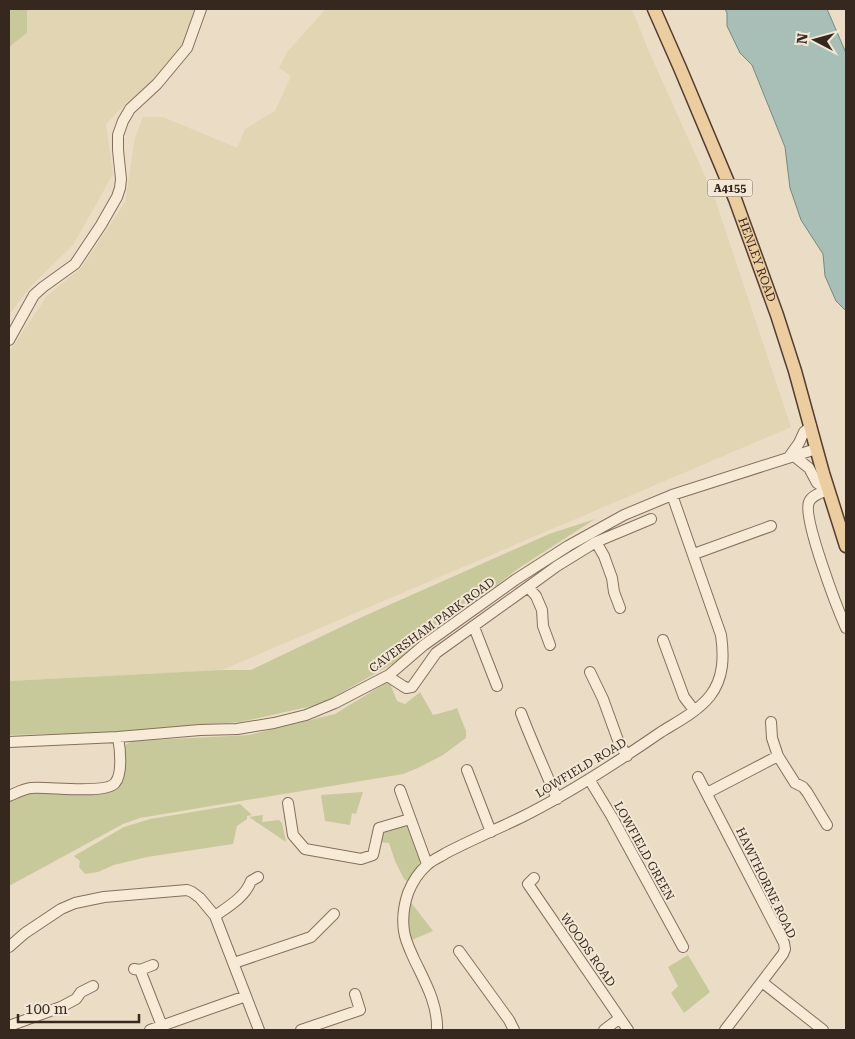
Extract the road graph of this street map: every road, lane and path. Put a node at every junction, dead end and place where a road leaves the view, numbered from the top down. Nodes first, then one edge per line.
1 (202, 9) edge
2 (654, 9) edge
3 (9, 340) edge
4 (810, 426) junction
5 (816, 449) junction
6 (792, 456) junction
7 (828, 490) junction
8 (672, 495) junction
9 (651, 519) dead end
10 (771, 526) dead end
11 (596, 542) junction
12 (846, 546) edge
13 (694, 554) junction
14 (528, 587) junction
15 (620, 608) dead end
16 (474, 626) junction
17 (846, 628) edge
18 (663, 640) dead end
19 (550, 645) dead end
20 (590, 672) dead end
21 (389, 675) junction
22 (498, 686) dead end
23 (694, 710) junction
24 (521, 713) dead end
25 (771, 722) dead end
26 (118, 737) junction
27 (9, 742) edge
28 (627, 756) junction
29 (778, 756) junction
30 (467, 770) dead end
31 (698, 777) dead end
32 (589, 779) junction
33 (400, 790) dead end
34 (707, 793) junction
35 (9, 796) edge
36 (557, 799) junction
37 (288, 803) dead end
38 (410, 819) junction
39 (827, 825) dead end
40 (491, 832) junction
41 (428, 864) junction
42 (258, 877) dead end
43 (527, 883) dead end
44 (334, 914) dead end
45 (216, 916) junction
46 (9, 947) edge
47 (683, 947) dead end
48 (459, 951) dead end
49 (234, 963) junction
50 (153, 966) dead end
51 (762, 982) junction
52 (93, 986) dead end
53 (355, 994) dead end
54 (246, 996) junction
55 (620, 1018) junction
56 (9, 1026) edge
57 (162, 1026) junction
58 (150, 1030) edge
59 (259, 1030) edge
60 (301, 1030) edge
61 (437, 1030) edge
62 (514, 1030) edge
63 (604, 1030) edge
64 (628, 1030) edge
65 (725, 1030) edge
66 (823, 1030) edge

1 - 3 street
2 - 4 main road, HENLEY ROAD / A4155
4 - 5 main road, HENLEY ROAD / A4155
4 - 6 street
5 - 6 street, CAVERSHAM PARK ROAD
5 - 7 main road, HENLEY ROAD / A4155
6 - 7 street
6 - 8 street, CAVERSHAM PARK ROAD
7 - 12 main road, HENLEY ROAD / A4155
7 - 17 street
8 - 13 street, LOWFIELD ROAD
8 - 21 street, CAVERSHAM PARK ROAD
9 - 11 street
10 - 13 street
11 - 14 street
11 - 15 street
13 - 23 street, LOWFIELD ROAD
14 - 16 street
14 - 19 street
16 - 21 street
16 - 22 street
18 - 23 street
20 - 28 street
21 - 26 street, CAVERSHAM PARK ROAD
23 - 28 street, LOWFIELD ROAD
24 - 36 street
25 - 29 street
26 - 27 street, CAVERSHAM PARK ROAD
26 - 35 street
28 - 32 street, LOWFIELD ROAD
29 - 34 street
29 - 39 street
30 - 40 street
31 - 34 street, HAWTHORNE ROAD
32 - 36 street, LOWFIELD ROAD
32 - 47 street, LOWFIELD GREEN
33 - 38 street
34 - 51 street, HAWTHORNE ROAD
36 - 40 street, LOWFIELD ROAD
37 - 38 street
38 - 41 street
40 - 41 street, LOWFIELD ROAD
41 - 61 street, LOWFIELD ROAD
42 - 45 street
43 - 55 street, WOODS ROAD
44 - 49 street
45 - 46 street
45 - 49 street
48 - 62 street
49 - 54 street
50 - 57 street
51 - 65 street
51 - 66 street
52 - 56 street
53 - 60 street
54 - 57 street
54 - 59 street
55 - 63 street
55 - 64 street, WOODS ROAD
57 - 58 street

